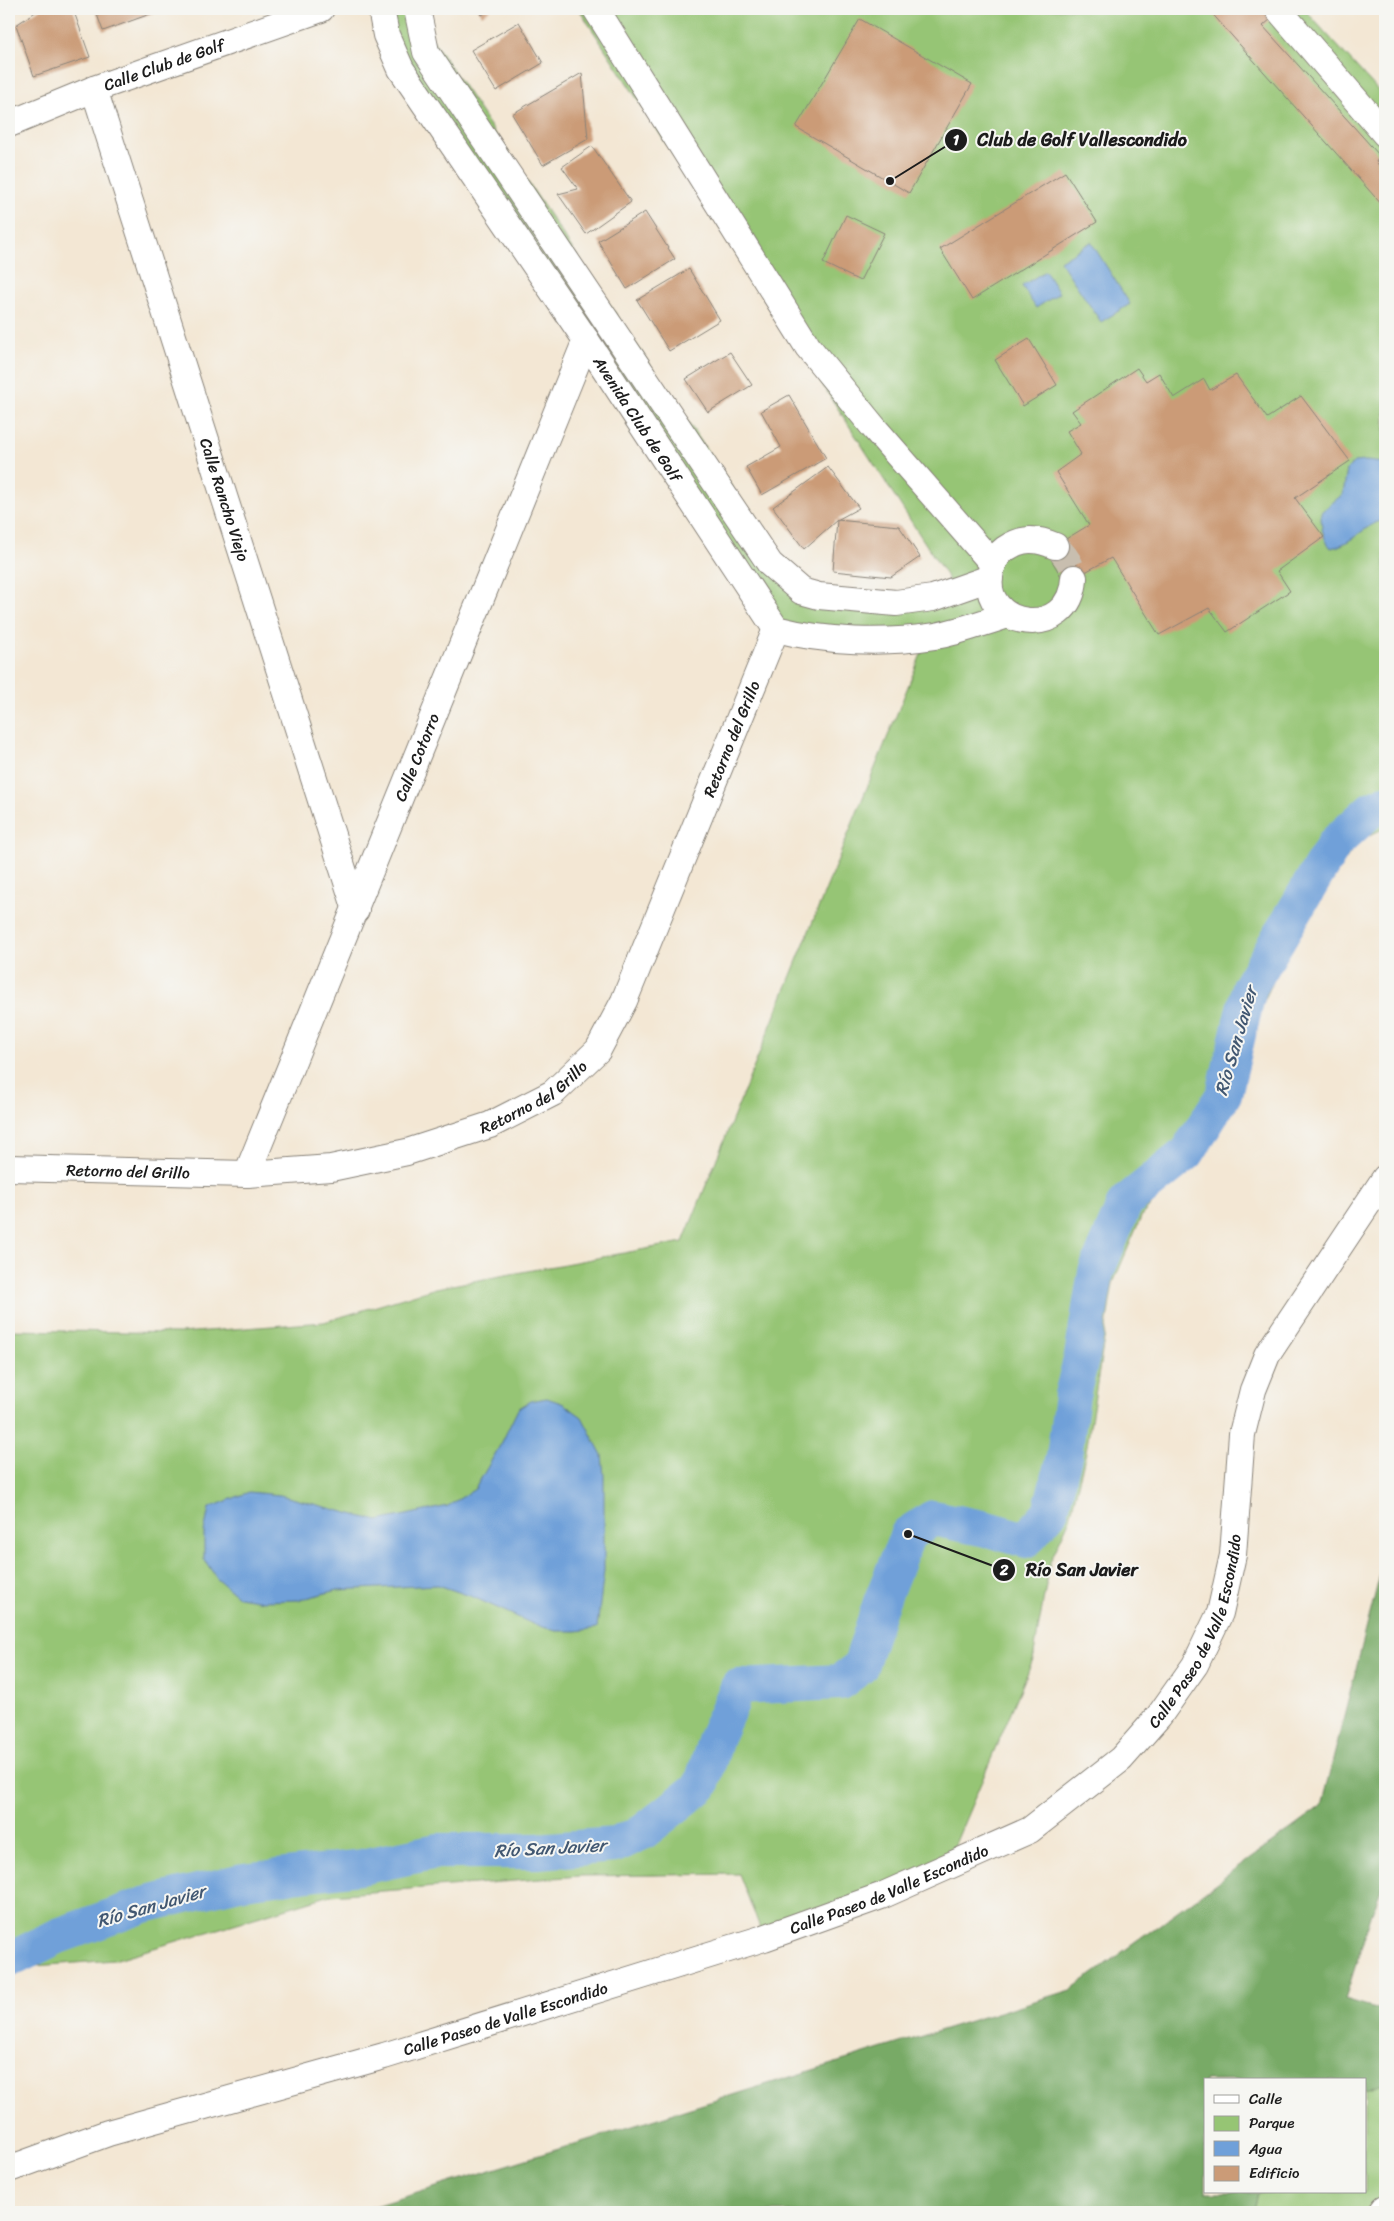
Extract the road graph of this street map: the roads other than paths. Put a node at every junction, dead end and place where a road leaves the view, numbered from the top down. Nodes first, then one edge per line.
1 (321, 9) edge
2 (381, 9) edge
3 (417, 9) edge
4 (596, 9) edge
5 (1278, 9) edge
6 (426, 52) junction
7 (401, 70) junction
8 (94, 89) junction
9 (9, 124) edge
10 (1385, 134) edge
11 (586, 340) junction
12 (1055, 546) tunnel mouth
13 (991, 571) junction
14 (1074, 578) tunnel mouth
15 (787, 579) junction
16 (819, 596) junction
17 (1008, 615) junction
18 (769, 619) junction
19 (815, 636) junction
20 (356, 910) junction
21 (9, 1168) edge
22 (247, 1174) junction
23 (1385, 1178) edge
24 (9, 2169) edge
25 (1385, 2208) edge
26 (1382, 2212) edge

1 - 8 street, Calle Club de Golf
2 - 7 street, Avenida Club de Golf
3 - 6 street, Avenida Club de Golf
4 - 13 street
5 - 10 street
6 - 7 street
6 - 15 street, Avenida Club de Golf
7 - 11 street, Avenida Club de Golf
8 - 9 street, Calle Club de Golf
8 - 20 street, Calle Rancho Viejo
11 - 18 street, Avenida Club de Golf
11 - 20 street, Calle Cotorro
12 - 13 street, Avenida Club de Golf
13 - 16 street, Avenida Club de Golf
13 - 17 street
14 - 17 street
15 - 16 street, Avenida Club de Golf
15 - 18 street, Retorno del Grillo
16 - 19 street
17 - 19 street
18 - 19 street
18 - 22 street, Retorno del Grillo
20 - 22 street, Calle Cotorro
21 - 22 street, Retorno del Grillo
23 - 24 street, Calle Paseo de Valle Escondido
25 - 26 street

